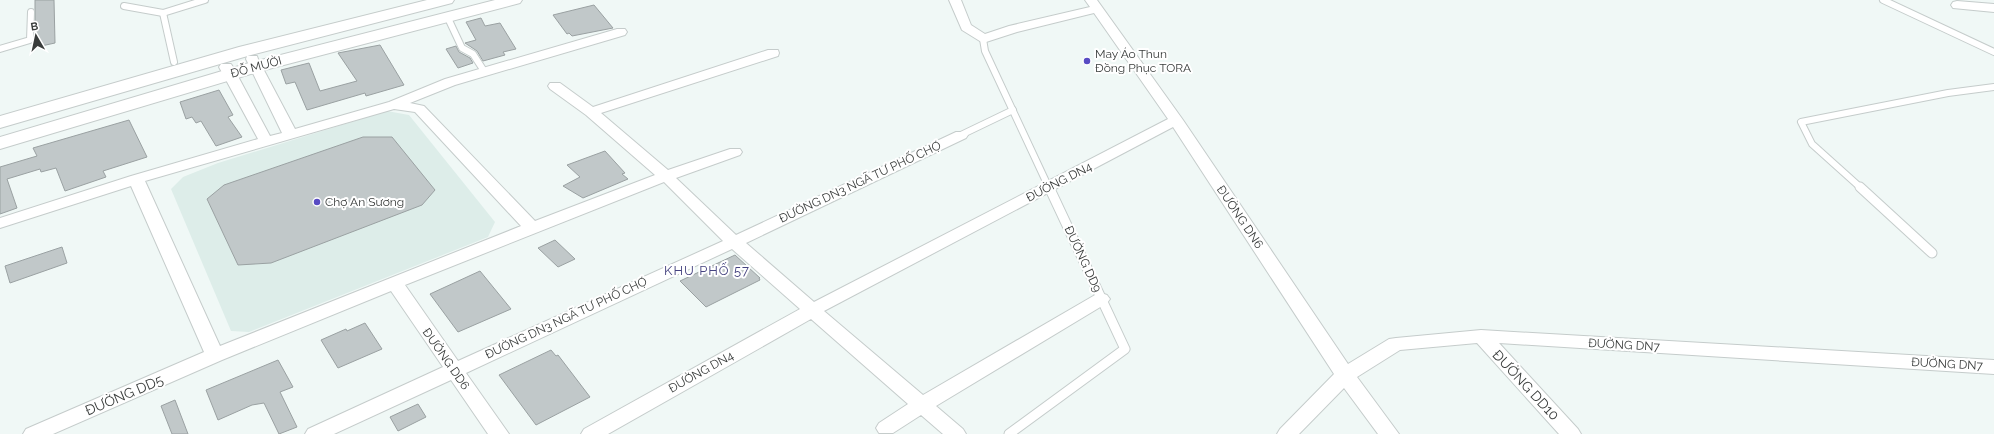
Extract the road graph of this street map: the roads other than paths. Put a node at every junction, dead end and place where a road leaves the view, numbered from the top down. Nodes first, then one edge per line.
1 (205, 0) edge
2 (418, 0) edge
3 (488, 0) edge
4 (514, 0) edge
5 (955, 0) edge
6 (1883, 0) edge
7 (1094, 5) edge
8 (1957, 5) dead end
9 (124, 6) dead end
10 (447, 8) edge
11 (1994, 8) edge
12 (31, 12) dead end
13 (163, 13) junction
14 (621, 32) dead end
15 (983, 39) junction
16 (0, 49) edge
17 (1994, 52) edge
18 (773, 53) dead end
19 (174, 62) junction
20 (253, 63) junction
21 (228, 70) junction
22 (484, 72) junction
23 (555, 86) dead end
24 (1994, 88) edge
25 (394, 105) junction
26 (1012, 110) junction
27 (0, 111) edge
28 (591, 112) junction
29 (1176, 120) junction
30 (0, 122) edge
31 (0, 133) edge
32 (290, 134) junction
33 (961, 135) joint
34 (266, 141) junction
35 (0, 142) edge
36 (735, 152) dead end
37 (666, 176) junction
38 (136, 179) junction
39 (1049, 187) junction
40 (0, 223) edge
41 (532, 228) junction
42 (734, 241) junction
43 (1932, 253) dead end
44 (394, 283) junction
45 (1101, 299) junction
46 (812, 310) junction
47 (1481, 336) junction
48 (215, 356) junction
49 (1994, 367) edge
50 (454, 370) junction
51 (1345, 375) junction
52 (922, 405) junction
53 (886, 428) dead end
54 (33, 434) edge
55 (315, 434) edge
56 (499, 434) edge
57 (591, 434) edge
58 (956, 434) edge
59 (1009, 434) edge
60 (1287, 434) edge
61 (1389, 434) edge
62 (1571, 434) edge

1 - 13 lane
2 - 19 highway, ĐỖ MƯỜI
3 - 20 highway, ĐỖ MƯỜI
4 - 10 highway, ĐỖ MƯỜI
5 - 15 street
6 - 17 lane
7 - 15 street
7 - 29 street, ĐƯỜNG DN6
8 - 11 street
9 - 13 lane
10 - 20 highway, ĐỖ MƯỜI
10 - 22 lane
10 - 30 highway, ĐỖ MƯỜI
12 - 16 lane
13 - 19 lane
14 - 22 street
15 - 26 lane, ĐƯỜNG DD9
18 - 28 street
19 - 27 highway, ĐỖ MƯỜI
20 - 21 highway, ĐỖ MƯỜI
20 - 32 street
21 - 31 highway, ĐỖ MƯỜI
21 - 34 street
21 - 35 highway, ĐỖ MƯỜI
22 - 25 street
23 - 28 street
24 - 43 lane
25 - 32 street
25 - 41 street
26 - 33 lane, ĐƯỜNG DN3 NGÃ TƯ PHỐ CHỢ
26 - 39 lane, ĐƯỜNG DD9
28 - 37 street
29 - 39 street, ĐƯỜNG DN4
29 - 51 street, ĐƯỜNG DN6
32 - 34 street
33 - 42 street, ĐƯỜNG DN3 NGÃ TƯ PHỐ CHỢ
34 - 38 street
36 - 37 street, ĐƯỜNG DD5
37 - 41 street, ĐƯỜNG DD5
37 - 42 street
38 - 40 street
38 - 48 street
39 - 45 lane, ĐƯỜNG DD9
39 - 46 street, ĐƯỜNG DN4
41 - 44 street, ĐƯỜNG DD5
42 - 46 street
42 - 50 street, ĐƯỜNG DN3 NGÃ TƯ PHỐ CHỢ
44 - 48 street, ĐƯỜNG DD5
44 - 50 street, ĐƯỜNG DD6
45 - 52 street
45 - 59 lane, ĐƯỜNG DD9
46 - 52 street
46 - 57 street, ĐƯỜNG DN4
47 - 49 street, ĐƯỜNG DN7
47 - 51 street, ĐƯỜNG DN7
47 - 62 street, ĐƯỜNG DD10
48 - 54 street, ĐƯỜNG DD5
50 - 55 street, ĐƯỜNG DN3 NGÃ TƯ PHỐ CHỢ
50 - 56 street, ĐƯỜNG DD6
51 - 60 street, ĐƯỜNG DN7
51 - 61 street, ĐƯỜNG DN6
52 - 53 street
52 - 58 street

